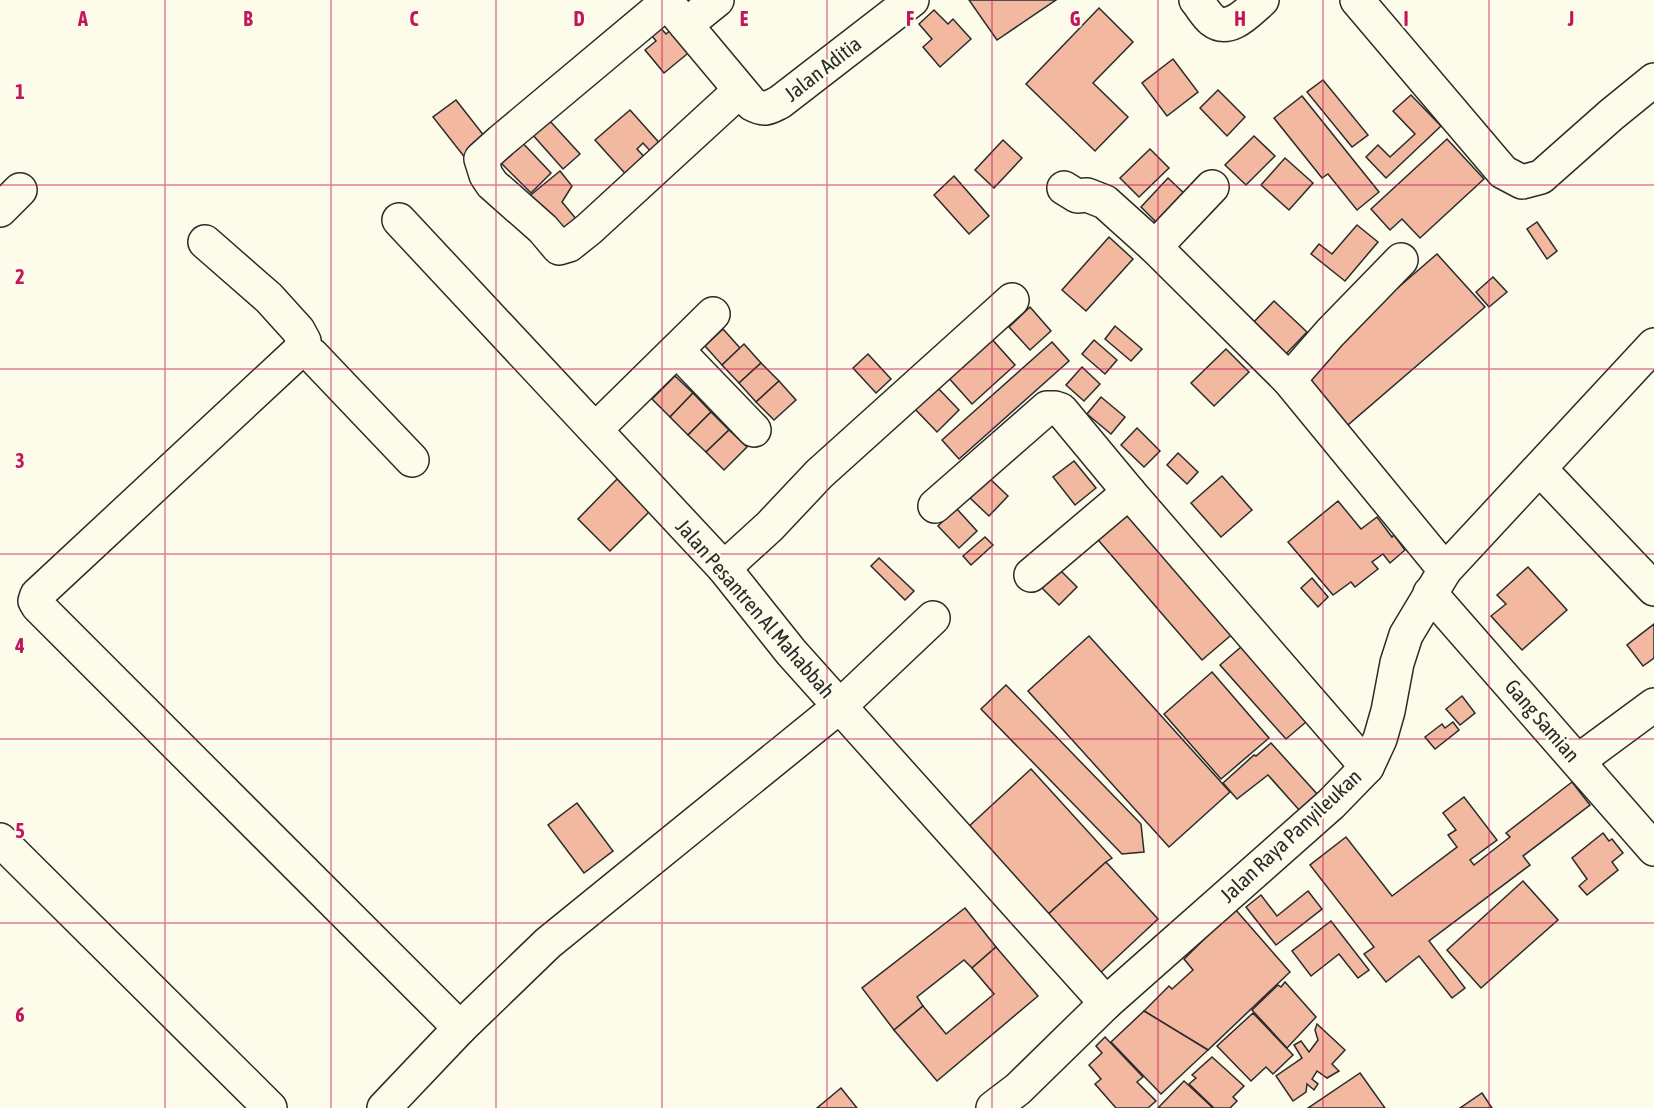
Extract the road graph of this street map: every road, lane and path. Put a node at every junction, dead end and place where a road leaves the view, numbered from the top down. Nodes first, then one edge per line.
1 (717, 0) edge
2 (912, 0) edge
3 (1196, 0) edge
4 (1262, 0) edge
5 (1357, 0) edge
6 (673, 9) edge
7 (1654, 80) edge
8 (735, 85) junction
9 (1212, 187) dead end
10 (1064, 188) dead end
11 (399, 220) dead end
12 (205, 242) dead end
13 (1155, 247) junction
14 (1401, 260) dead end
15 (1012, 300) dead end
16 (713, 314) dead end
17 (1654, 345) edge
18 (677, 350) junction
19 (305, 351) junction
20 (1289, 380) junction
21 (596, 429) junction
22 (754, 430) dead end
23 (412, 460) dead end
24 (1540, 469) junction
25 (1129, 492) junction
26 (935, 506) dead end
27 (723, 568) junction
28 (1031, 575) dead end
29 (1438, 581) junction
30 (1654, 589) edge
31 (933, 618) dead end
32 (1654, 705) edge
33 (840, 706) junction
34 (1578, 761) junction
35 (1367, 767) junction
36 (0, 840) edge
37 (1654, 849) edge
38 (1106, 1003) junction
39 (460, 1028) junction
40 (1014, 1102) edge
41 (270, 1108) edge
42 (384, 1108) edge

1 - 6 street
2 - 8 street, Jalan Aditia
3 - 4 street
5 - 7 street
6 - 8 street, Jalan Aditia
6 - 8 street
9 - 13 street
10 - 13 street, Gang Samian
11 - 21 street, Jalan Pesantren Al Mahabbah
12 - 19 street
13 - 20 street, Gang Samian
14 - 20 street
15 - 27 street
16 - 18 street
17 - 24 street, Jalan Raya Panyileukan
18 - 21 street
18 - 22 street
19 - 23 street
19 - 39 street
20 - 29 street, Gang Samian
21 - 27 street, Jalan Pesantren Al Mahabbah
24 - 29 street, Jalan Raya Panyileukan
24 - 30 street
25 - 26 street
25 - 28 street
25 - 35 street
27 - 33 street, Jalan Pesantren Al Mahabbah
29 - 34 street, Gang Samian
29 - 35 street, Jalan Raya Panyileukan
31 - 33 street
32 - 34 street
33 - 38 street, Jalan Pesantren Al Mahabbah
33 - 39 street
34 - 37 street, Gang Samian
35 - 38 street, Jalan Raya Panyileukan
36 - 41 street
38 - 40 street, Jalan Raya Panyileukan
39 - 42 street

